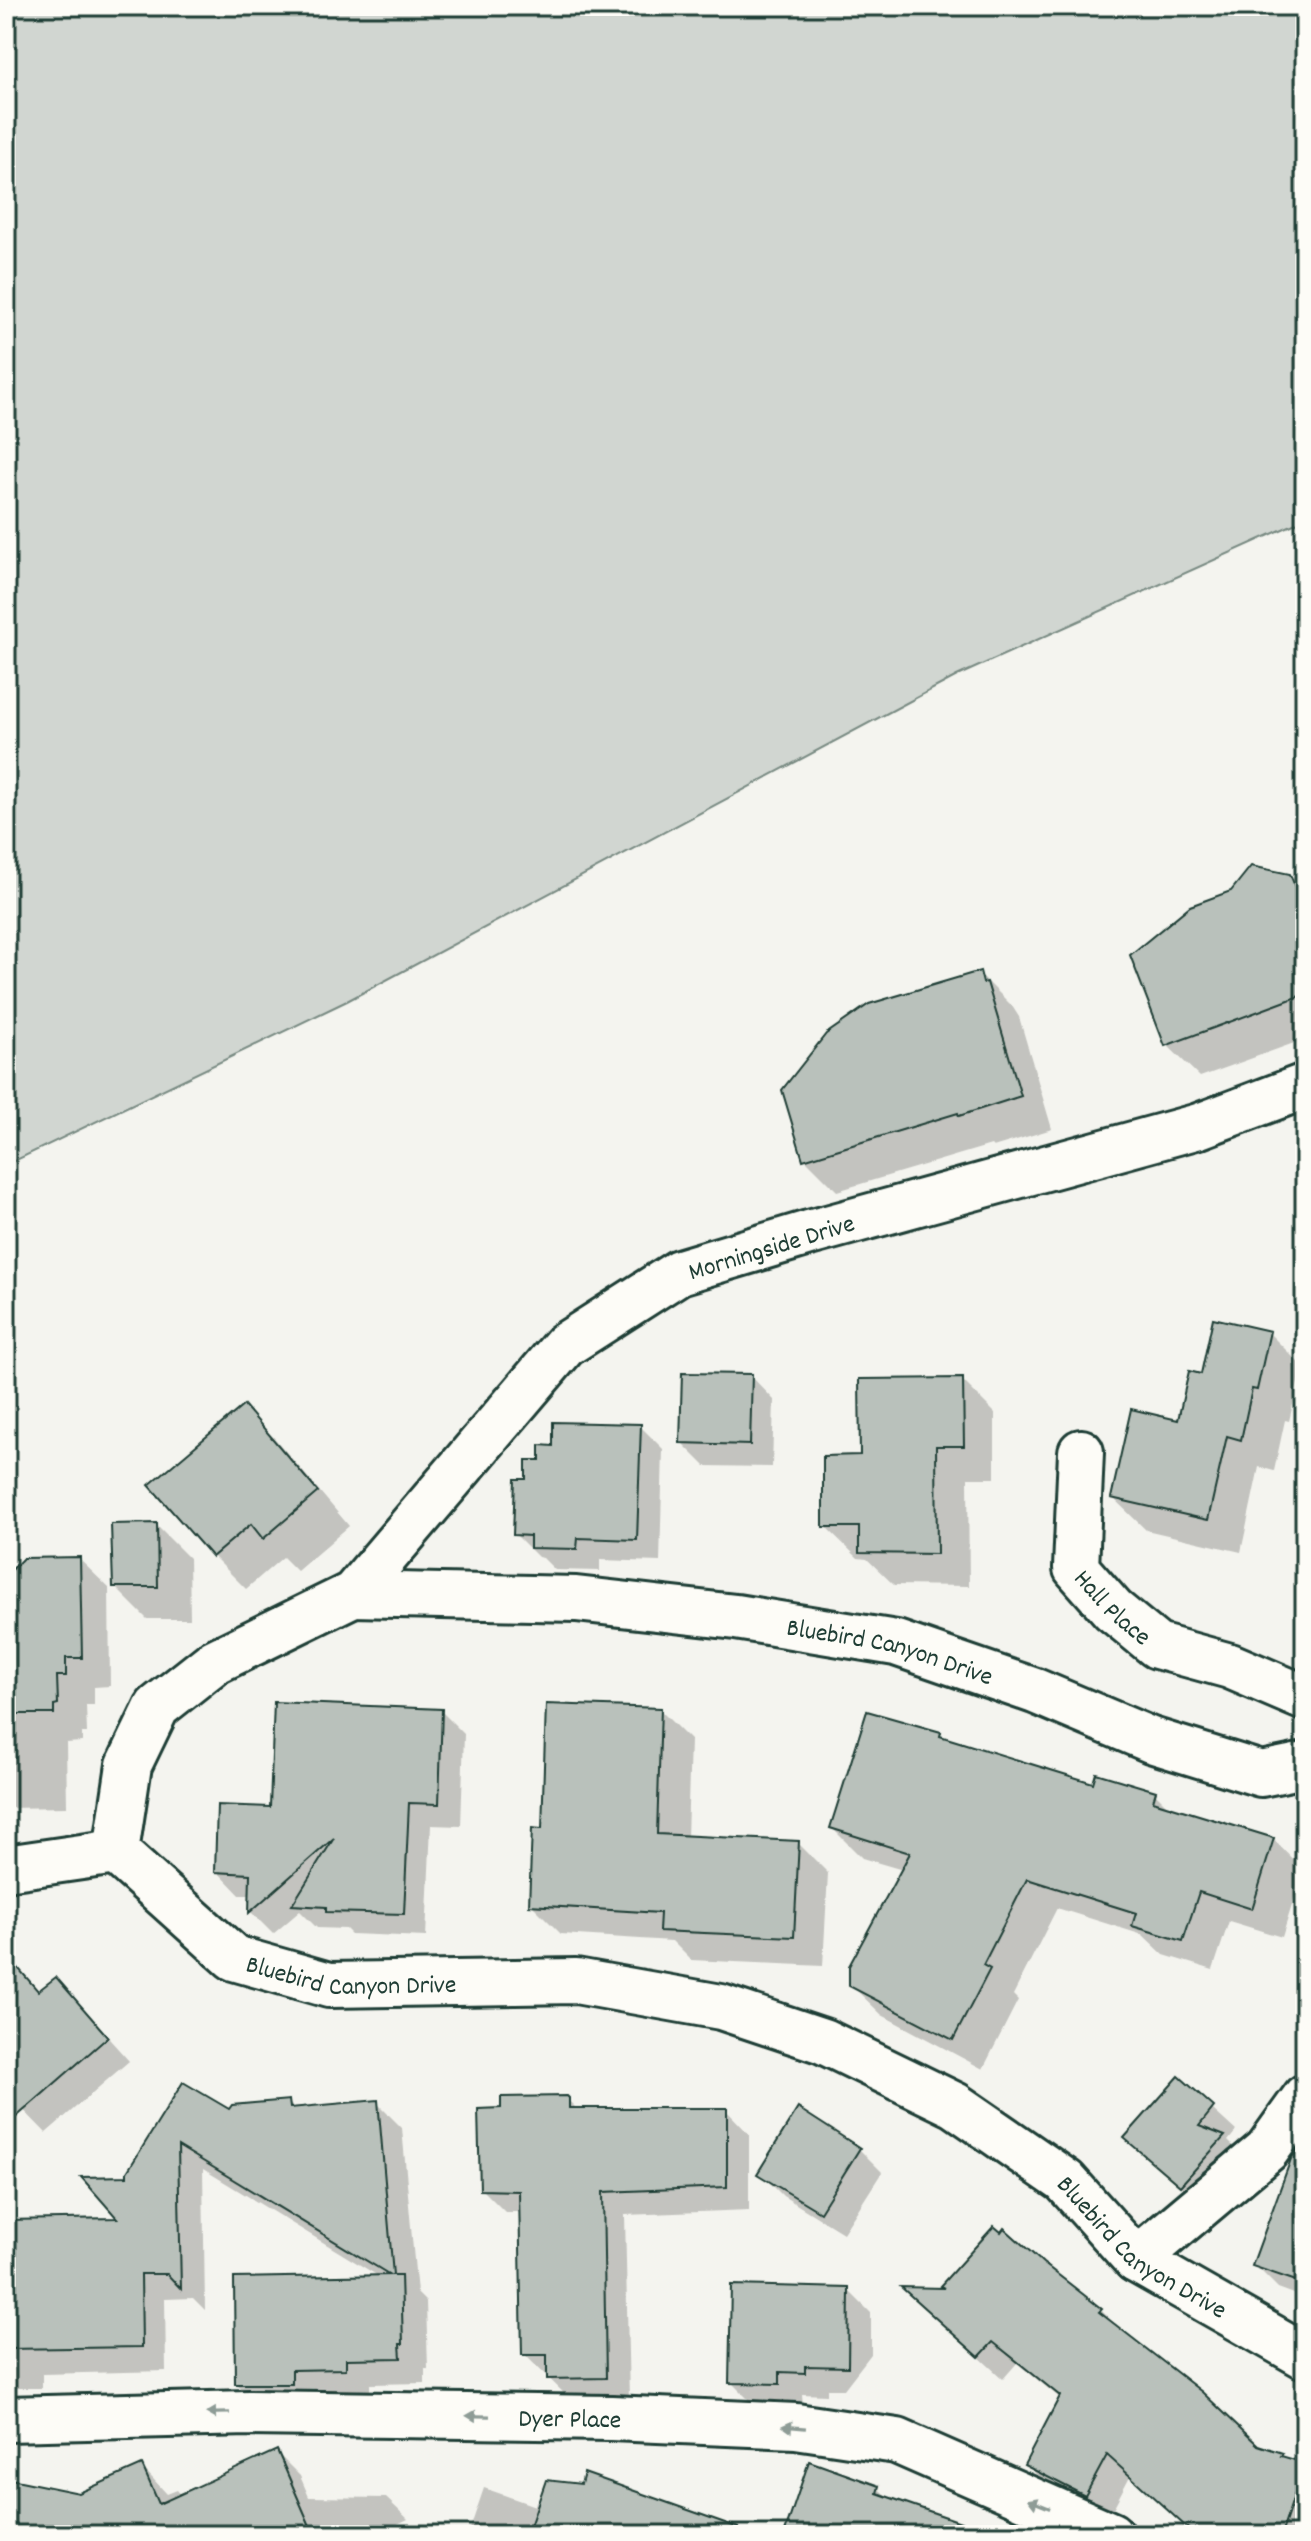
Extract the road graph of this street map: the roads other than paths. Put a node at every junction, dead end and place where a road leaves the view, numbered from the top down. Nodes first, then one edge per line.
1 (1305, 1086) edge
2 (1081, 1452) dead end
3 (353, 1594) junction
4 (1305, 1698) edge
5 (1305, 1765) edge
6 (116, 1852) junction
7 (6, 1868) edge
8 (1305, 2097) edge
9 (1136, 2260) junction
10 (1305, 2356) edge
11 (6, 2419) edge
12 (1111, 2535) edge

1 - 3 street, Morningside Drive
2 - 4 street, Hall Place
3 - 5 street, Bluebird Canyon Drive
3 - 6 street, Bluebird Canyon Drive
6 - 7 street
6 - 9 street, Bluebird Canyon Drive
8 - 9 street
9 - 10 street, Bluebird Canyon Drive
12 -> 11 street, Dyer Place

